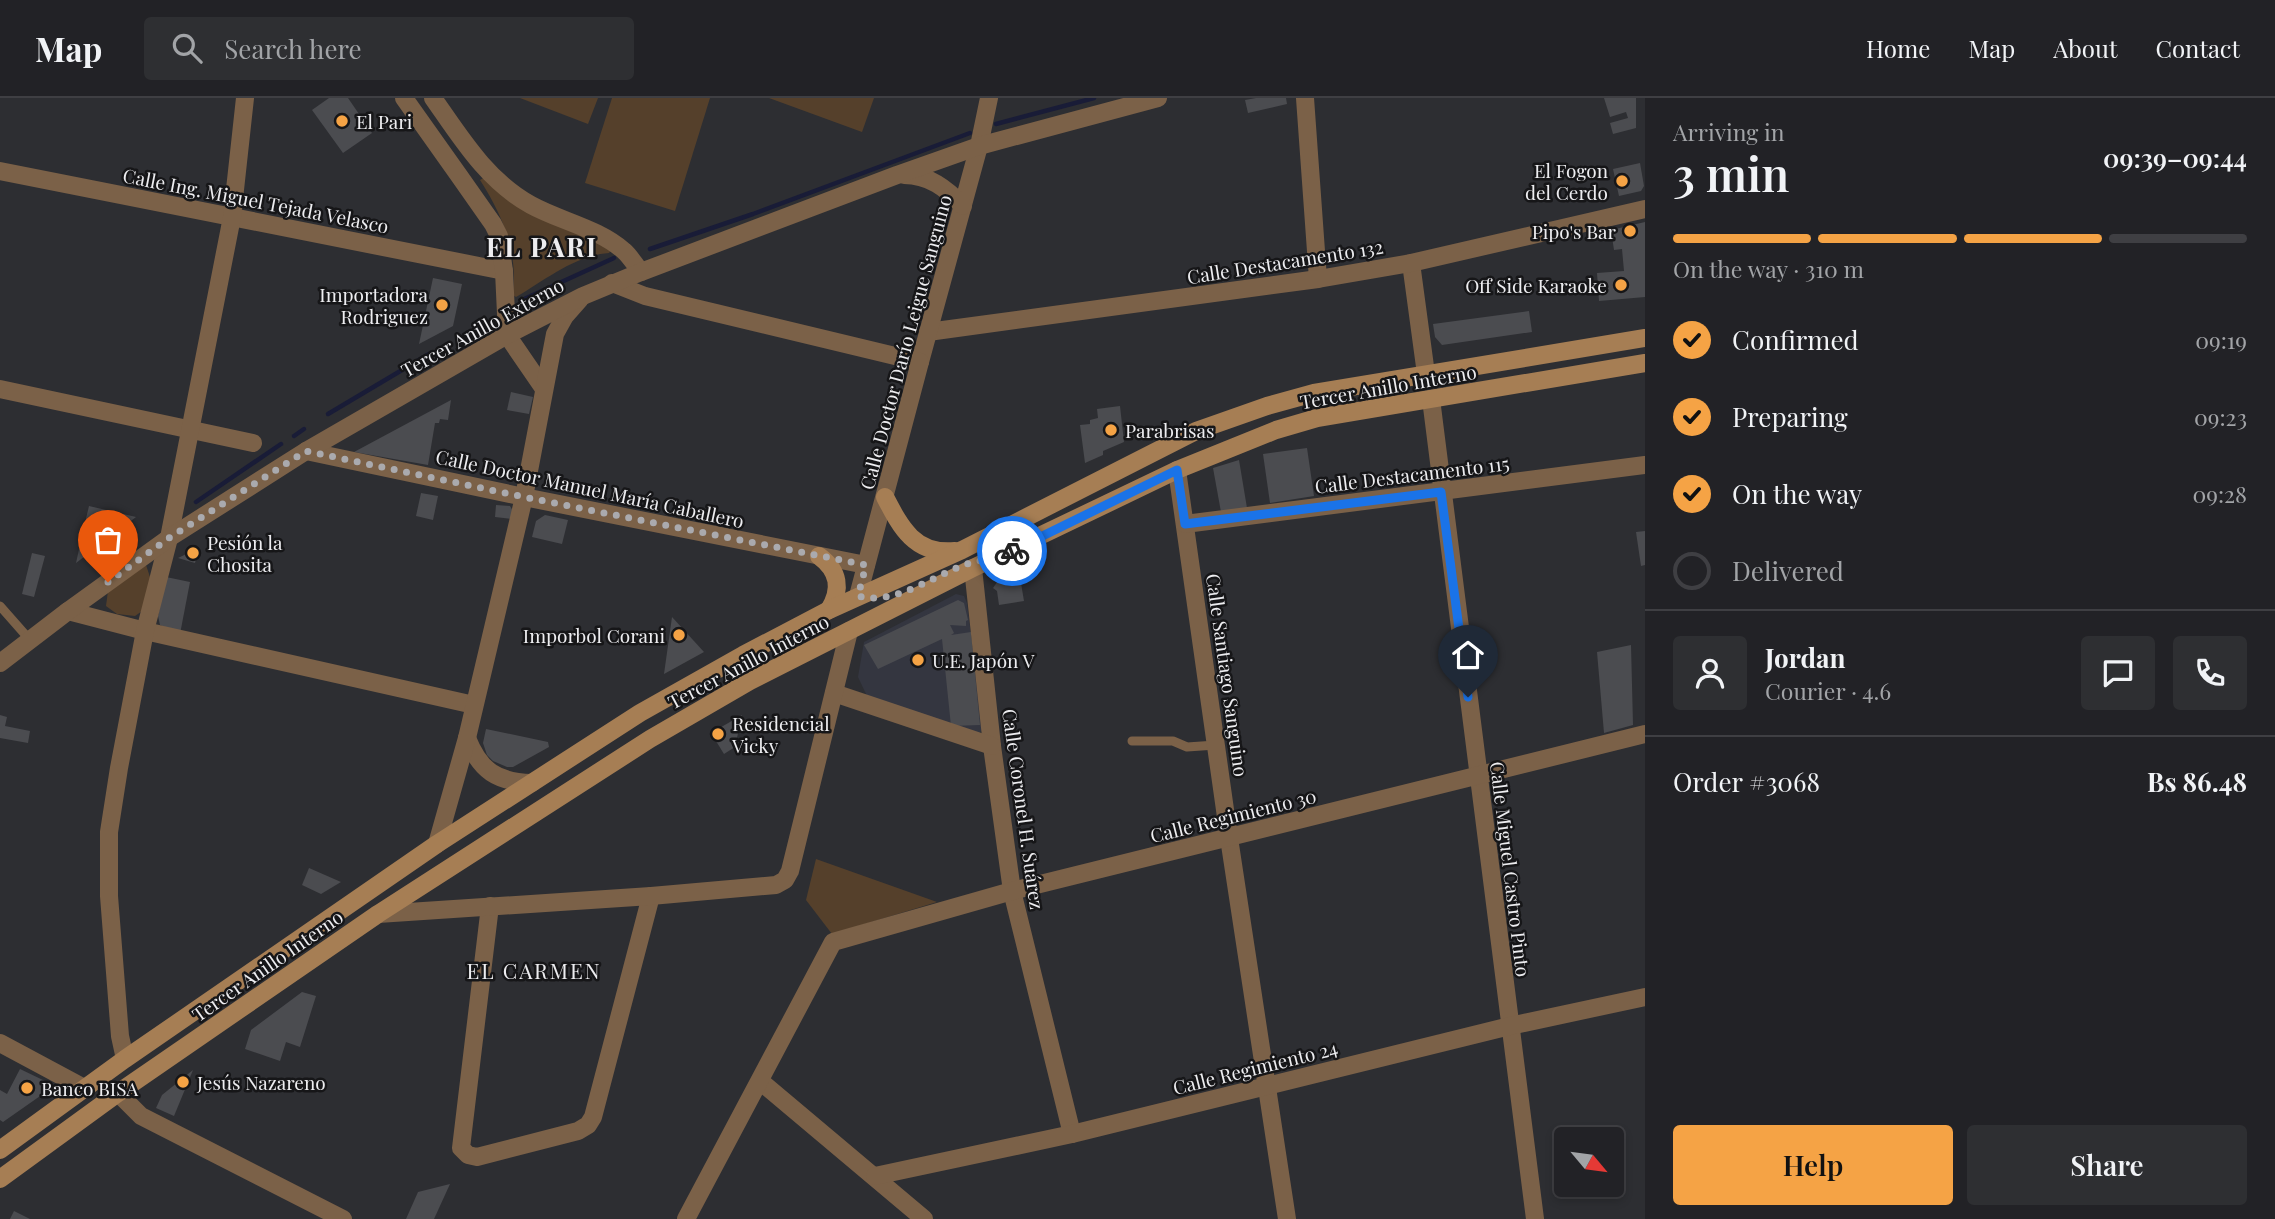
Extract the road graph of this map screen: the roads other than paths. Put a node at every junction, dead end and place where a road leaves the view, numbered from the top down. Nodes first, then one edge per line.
1 (244, 98) edge
2 (404, 98) edge
3 (433, 98) edge
4 (1304, 98) edge
5 (1152, 99) edge
6 (987, 104) edge
7 (980, 141) junction
8 (0, 171) edge
9 (897, 174) junction
10 (963, 206) junction
11 (1645, 209) edge
12 (232, 216) junction
13 (1411, 263) junction
14 (503, 271) junction
15 (641, 272) junction
16 (1318, 279) junction
17 (612, 283) junction
18 (583, 296) junction
19 (928, 332) junction
20 (507, 335) junction
21 (1645, 338) edge
22 (1614, 344) junction
23 (920, 362) junction
24 (1645, 363) edge
25 (1426, 374) junction
26 (1557, 377) junction
27 (0, 389) edge
28 (544, 389) junction
29 (1431, 399) junction
30 (191, 430) junction
31 (1196, 431) junction
32 (253, 443) dead end
33 (306, 451) junction
34 (1645, 465) edge
35 (1177, 470) junction
36 (1441, 492) junction
37 (885, 496) junction
38 (524, 497) junction
39 (1185, 524) junction
40 (169, 538) junction
41 (962, 550) junction
42 (819, 556) junction
43 (995, 559) junction
44 (866, 565) junction
45 (973, 568) junction
46 (858, 596) junction
47 (0, 606) edge
48 (829, 610) junction
49 (68, 611) junction
50 (145, 631) junction
51 (849, 631) junction
52 (30, 640) junction
53 (788, 662) junction
54 (0, 663) edge
55 (834, 693) junction
56 (474, 705) junction
57 (1645, 734) edge
58 (467, 738) junction
59 (1132, 741) dead end
60 (1216, 745) junction
61 (992, 746) junction
62 (1478, 774) junction
63 (532, 783) junction
64 (1229, 838) junction
65 (437, 844) junction
66 (1012, 891) junction
67 (410, 893) junction
68 (651, 896) junction
69 (490, 906) junction
70 (422, 911) junction
71 (378, 914) junction
72 (319, 926) junction
73 (295, 971) junction
74 (247, 975) junction
75 (1645, 997) edge
76 (226, 1018) junction
77 (1510, 1026) junction
78 (0, 1043) edge
79 (125, 1059) junction
80 (760, 1081) junction
81 (1267, 1085) junction
82 (84, 1088) junction
83 (118, 1093) junction
84 (1072, 1134) junction
85 (0, 1150) edge
86 (874, 1175) junction
87 (0, 1179) edge
88 (343, 1219) edge
89 (686, 1219) edge
90 (924, 1219) edge
91 (1287, 1219) edge
92 (1535, 1219) edge

1 - 12 street
2 - 14 street
3 - 15 street
4 - 16 street
5 - 7 street, Tercer Anillo Externo
6 - 7 street, Calle Doctor Darío Leigue Sanguino
7 - 9 street, Tercer Anillo Externo
7 - 10 street, Calle Doctor Darío Leigue Sanguino
8 - 12 street, Calle Ing. Miguel Tejada Velasco
9 - 10 street
9 - 15 street, Tercer Anillo Externo
10 - 19 street, Calle Doctor Darío Leigue Sanguino
11 - 13 street, Calle Destacamento 132
12 - 14 street, Calle Ing. Miguel Tejada Velasco
12 - 30 street
13 - 16 street, Calle Destacamento 132
13 - 25 street
14 - 20 street
15 - 17 street, Tercer Anillo Externo
16 - 19 street, Calle Destacamento 132
17 - 18 street, Tercer Anillo Externo
17 - 23 street
18 - 20 street, Tercer Anillo Externo
18 - 28 street
19 - 23 street, Calle Doctor Darío Leigue Sanguino
20 - 28 street
20 - 33 street, Tercer Anillo Externo
21 - 22 main road, Tercer Anillo Interno
22 - 25 main road, Tercer Anillo Interno
22 - 26 main road
23 - 37 street, Calle Doctor Darío Leigue Sanguino
24 - 26 main road, Tercer Anillo Interno
25 - 31 main road, Tercer Anillo Interno
26 - 29 main road, Tercer Anillo Interno
27 - 30 street
28 - 38 street
29 - 35 main road, Tercer Anillo Interno
29 - 36 street, Calle Miguel Castro Pinto
30 - 32 street
30 - 40 street
31 - 35 main road
31 - 41 main road, Tercer Anillo Interno
33 - 38 street, Calle Doctor Manuel María Caballero
33 - 40 street, Tercer Anillo Externo
34 - 36 street, Calle Destacamento 115
35 - 39 street, Calle Santiago Sanguino
35 - 43 main road, Tercer Anillo Interno
36 - 39 street, Calle Destacamento 115
36 - 62 street, Calle Miguel Castro Pinto
37 - 41 main road
37 - 44 street, Calle Doctor Darío Leigue Sanguino
38 - 42 street, Calle Doctor Manuel María Caballero
38 - 56 street
39 - 60 street, Calle Santiago Sanguino
40 - 49 street, Tercer Anillo Externo
40 - 50 street
41 - 46 main road, Tercer Anillo Interno
42 - 44 street, Calle Doctor Manuel María Caballero
42 - 48 main road
43 - 45 main road, Tercer Anillo Interno
43 - 46 main road
44 - 46 street, Calle Doctor Darío Leigue Sanguino
45 - 51 main road, Tercer Anillo Interno
45 - 61 street, Calle Coronel H. Suárez
46 - 48 main road, Tercer Anillo Interno
46 - 53 main road
47 - 52 lane
48 - 63 main road, Tercer Anillo Interno
49 - 50 street
49 - 52 street, Tercer Anillo Externo
50 - 56 street
50 - 79 street
51 - 53 main road, Tercer Anillo Interno
51 - 55 street
52 - 54 street, Tercer Anillo Externo
53 - 67 main road, Tercer Anillo Interno
55 - 61 street
55 - 68 street
56 - 58 street
57 - 62 street, Calle Regimiento 30
58 - 63 street
58 - 65 street
59 - 60 lane
60 - 64 street, Calle Santiago Sanguino
61 - 66 street, Calle Coronel H. Suárez
62 - 64 street, Calle Regimiento 30
62 - 77 street, Calle Miguel Castro Pinto
63 - 65 main road, Tercer Anillo Interno
64 - 66 street, Calle Regimiento 30
64 - 81 street, Calle Santiago Sanguino
65 - 72 main road, Tercer Anillo Interno
66 - 80 street, Calle Regimiento 30
66 - 84 street, Calle Coronel H. Suárez
67 - 70 street
67 - 71 main road, Tercer Anillo Interno
68 - 69 street
68 - 69 street
69 - 70 street
70 - 71 street
71 - 73 main road, Tercer Anillo Interno
72 - 73 main road
72 - 74 main road, Tercer Anillo Interno
73 - 76 main road, Tercer Anillo Interno
74 - 76 main road
74 - 79 main road, Tercer Anillo Interno
75 - 77 street, Calle Regimiento 24
76 - 83 main road, Tercer Anillo Interno
77 - 81 street, Calle Regimiento 24
77 - 92 street, Calle Miguel Castro Pinto
78 - 82 street
79 - 82 main road, Tercer Anillo Interno
80 - 86 street
80 - 89 street
81 - 84 street, Calle Regimiento 24
81 - 91 street, Calle Santiago Sanguino
82 - 85 main road, Tercer Anillo Interno
83 - 87 main road, Tercer Anillo Interno
83 - 88 street
84 - 86 street, Calle Regimiento 24
86 - 90 street

